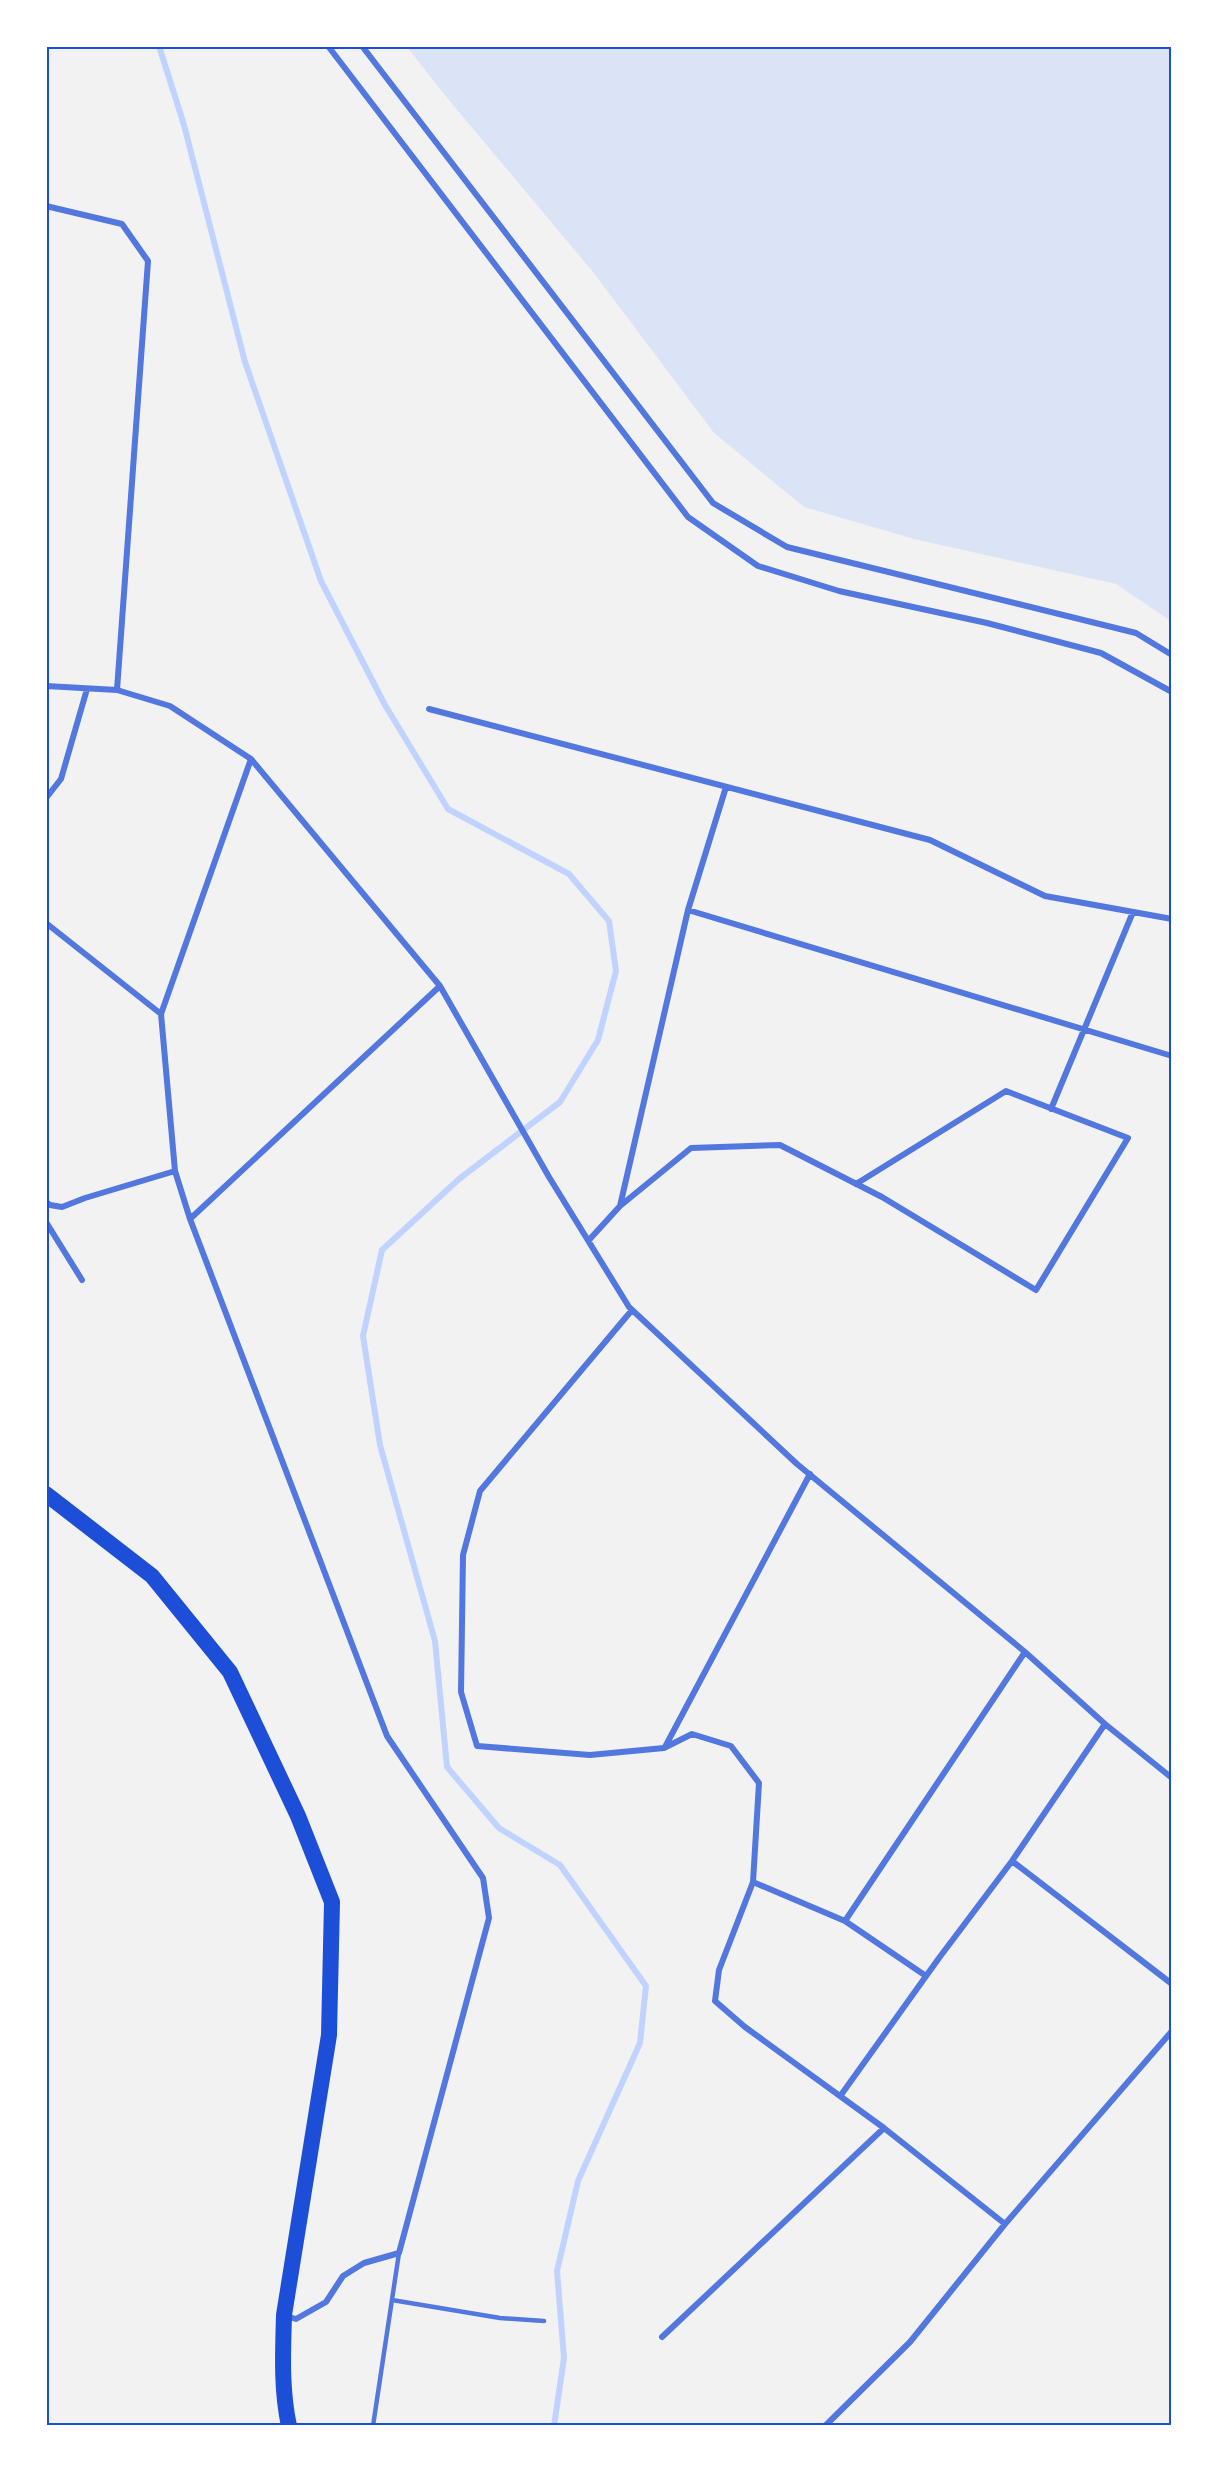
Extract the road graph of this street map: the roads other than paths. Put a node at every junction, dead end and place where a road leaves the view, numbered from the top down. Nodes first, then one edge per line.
1 (328, 46) edge
2 (362, 46) edge
3 (46, 206) edge
4 (1172, 656) edge
5 (46, 686) edge
6 (87, 689) junction
7 (117, 690) junction
8 (1172, 692) edge
9 (429, 710) dead end
10 (252, 759) junction
11 (726, 787) junction
12 (46, 798) edge
13 (688, 910) junction
14 (1133, 912) junction
15 (1172, 919) edge
16 (46, 923) edge
17 (440, 986) junction
18 (160, 1014) junction
19 (1084, 1030) junction
20 (1172, 1056) edge
21 (1051, 1108) junction
22 (175, 1170) junction
23 (856, 1184) junction
24 (46, 1202) edge
25 (620, 1206) junction
26 (190, 1219) junction
27 (46, 1222) edge
28 (589, 1240) junction
29 (82, 1280) dead end
30 (632, 1310) junction
31 (810, 1474) junction
32 (46, 1494) edge
33 (1025, 1652) junction
34 (1105, 1724) junction
35 (664, 1748) junction
36 (1172, 1778) edge
37 (1012, 1861) junction
38 (753, 1882) junction
39 (845, 1921) junction
40 (926, 1976) junction
41 (1172, 1984) edge
42 (1172, 2031) edge
43 (841, 2095) junction
44 (884, 2128) junction
45 (1005, 2224) junction
46 (399, 2253) junction
47 (392, 2300) junction
48 (284, 2315) junction
49 (544, 2321) dead end
50 (662, 2337) dead end
51 (289, 2426) edge
52 (374, 2426) edge
53 (825, 2426) edge

1 - 8 street
2 - 4 street
3 - 7 street
5 - 6 street
6 - 7 street
6 - 12 street
7 - 10 street
9 - 11 street
10 - 17 street
10 - 18 street
11 - 13 street
11 - 14 street
13 - 19 street
13 - 25 street
14 - 15 street
14 - 19 street
16 - 18 street
17 - 26 street
17 - 28 street
18 - 22 street
19 - 20 street
19 - 21 street
21 - 23 street
21 - 23 street
22 - 24 street
22 - 26 street
23 - 25 street
25 - 28 street
26 - 46 street
27 - 29 street
28 - 30 street
30 - 31 street
30 - 35 street
31 - 33 street
31 - 35 street
32 - 48 highway
33 - 34 street
33 - 39 street
34 - 36 street
34 - 37 street
35 - 38 street
37 - 40 street
37 - 41 street
38 - 39 street
38 - 43 street
39 - 40 street
40 - 43 street
42 - 45 street
43 - 44 street
44 - 45 street
44 - 50 street
45 - 53 street
46 - 47 lane
46 - 48 street
47 - 49 lane
47 - 52 lane
48 - 51 highway

